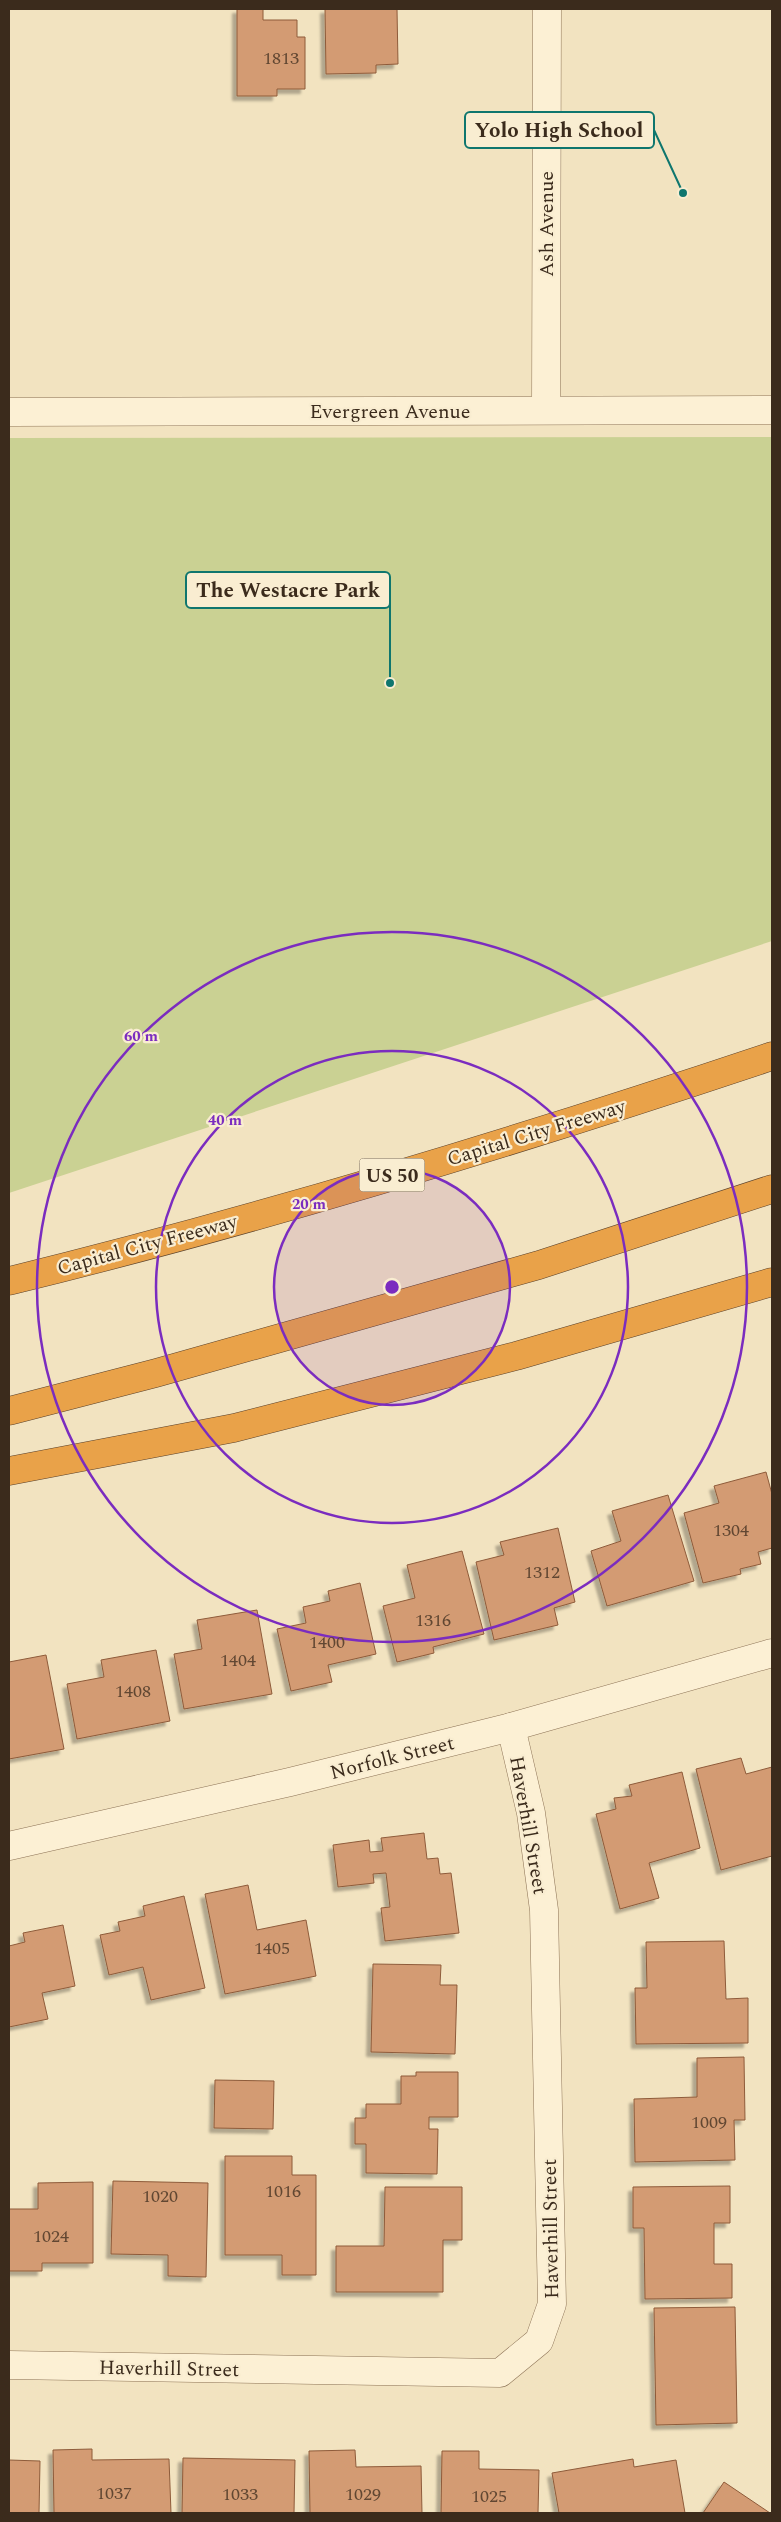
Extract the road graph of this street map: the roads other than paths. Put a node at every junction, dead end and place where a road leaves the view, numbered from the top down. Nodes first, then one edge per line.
1 (547, 9) edge
2 (546, 410) junction
3 (772, 410) edge
4 (9, 412) edge
5 (772, 1056) edge
6 (772, 1189) edge
7 (9, 1281) edge
8 (772, 1282) edge
9 (9, 1412) edge
10 (9, 1471) edge
11 (772, 1653) edge
12 (511, 1726) junction
13 (9, 1846) edge
14 (9, 2365) edge

1 - 2 street, Ash Avenue
2 - 3 street, Evergreen Avenue
2 - 4 street, Evergreen Avenue
5 - 7 highway, Capital City Freeway / US 50
6 - 9 highway
8 - 10 highway
11 - 12 street, Norfolk Street
12 - 13 street, Norfolk Street
12 - 14 street, Haverhill Street

